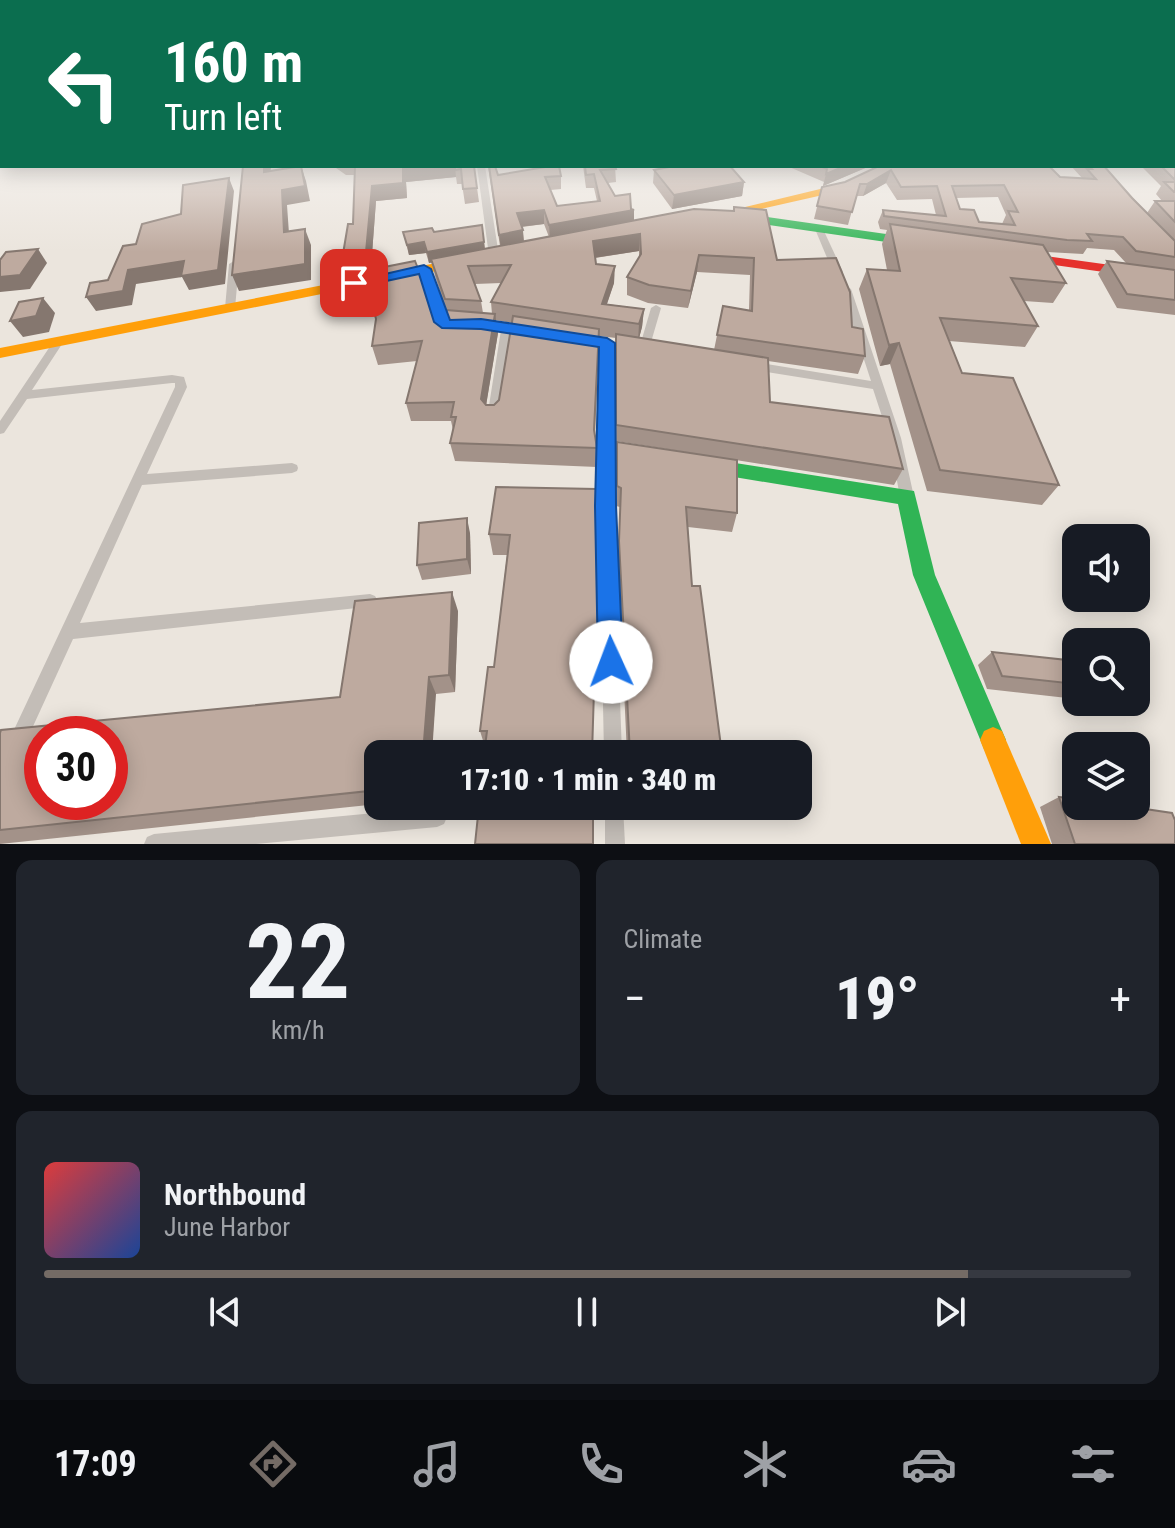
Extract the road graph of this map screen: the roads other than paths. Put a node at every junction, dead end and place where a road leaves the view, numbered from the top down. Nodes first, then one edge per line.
1 (482, 172) edge
2 (860, 180) edge
3 (819, 229) junction
4 (927, 244) edge
5 (235, 250) edge
6 (501, 255) joint
7 (1005, 255) edge
8 (424, 269) junction
9 (1144, 274) edge
10 (230, 308) junction
11 (656, 308) dead end
12 (564, 336) edge
13 (59, 341) junction
14 (625, 346) junction
15 (659, 352) edge
16 (0, 353) edge
17 (738, 364) edge
18 (879, 386) junction
19 (24, 395) junction
20 (493, 418) edge
21 (0, 430) edge
22 (606, 450) junction
23 (651, 457) edge
24 (696, 464) edge
25 (292, 468) dead end
26 (138, 480) junction
27 (907, 497) junction
28 (388, 599) edge
29 (67, 632) junction
30 (613, 740) edge
31 (12, 752) edge
32 (406, 820) edge
33 (614, 820) edge
34 (154, 844) edge
35 (615, 844) edge
36 (1036, 844) edge

1 - 6 street
2 - 3 street
3 - 4 street
3 - 18 street
5 - 10 street
6 - 8 street
7 - 9 street
8 - 10 street
8 - 20 street
10 - 13 street
11 - 14 street
12 - 14 street
13 - 16 street
13 - 19 street
14 - 15 street
14 - 22 street
17 - 18 street
18 - 27 street
19 - 21 street
19 - 26 street
22 - 23 street
22 - 30 street
24 - 27 street
25 - 26 street
26 - 29 street
27 - 36 street
28 - 29 street
29 - 31 street
32 - 34 street
33 - 35 street

